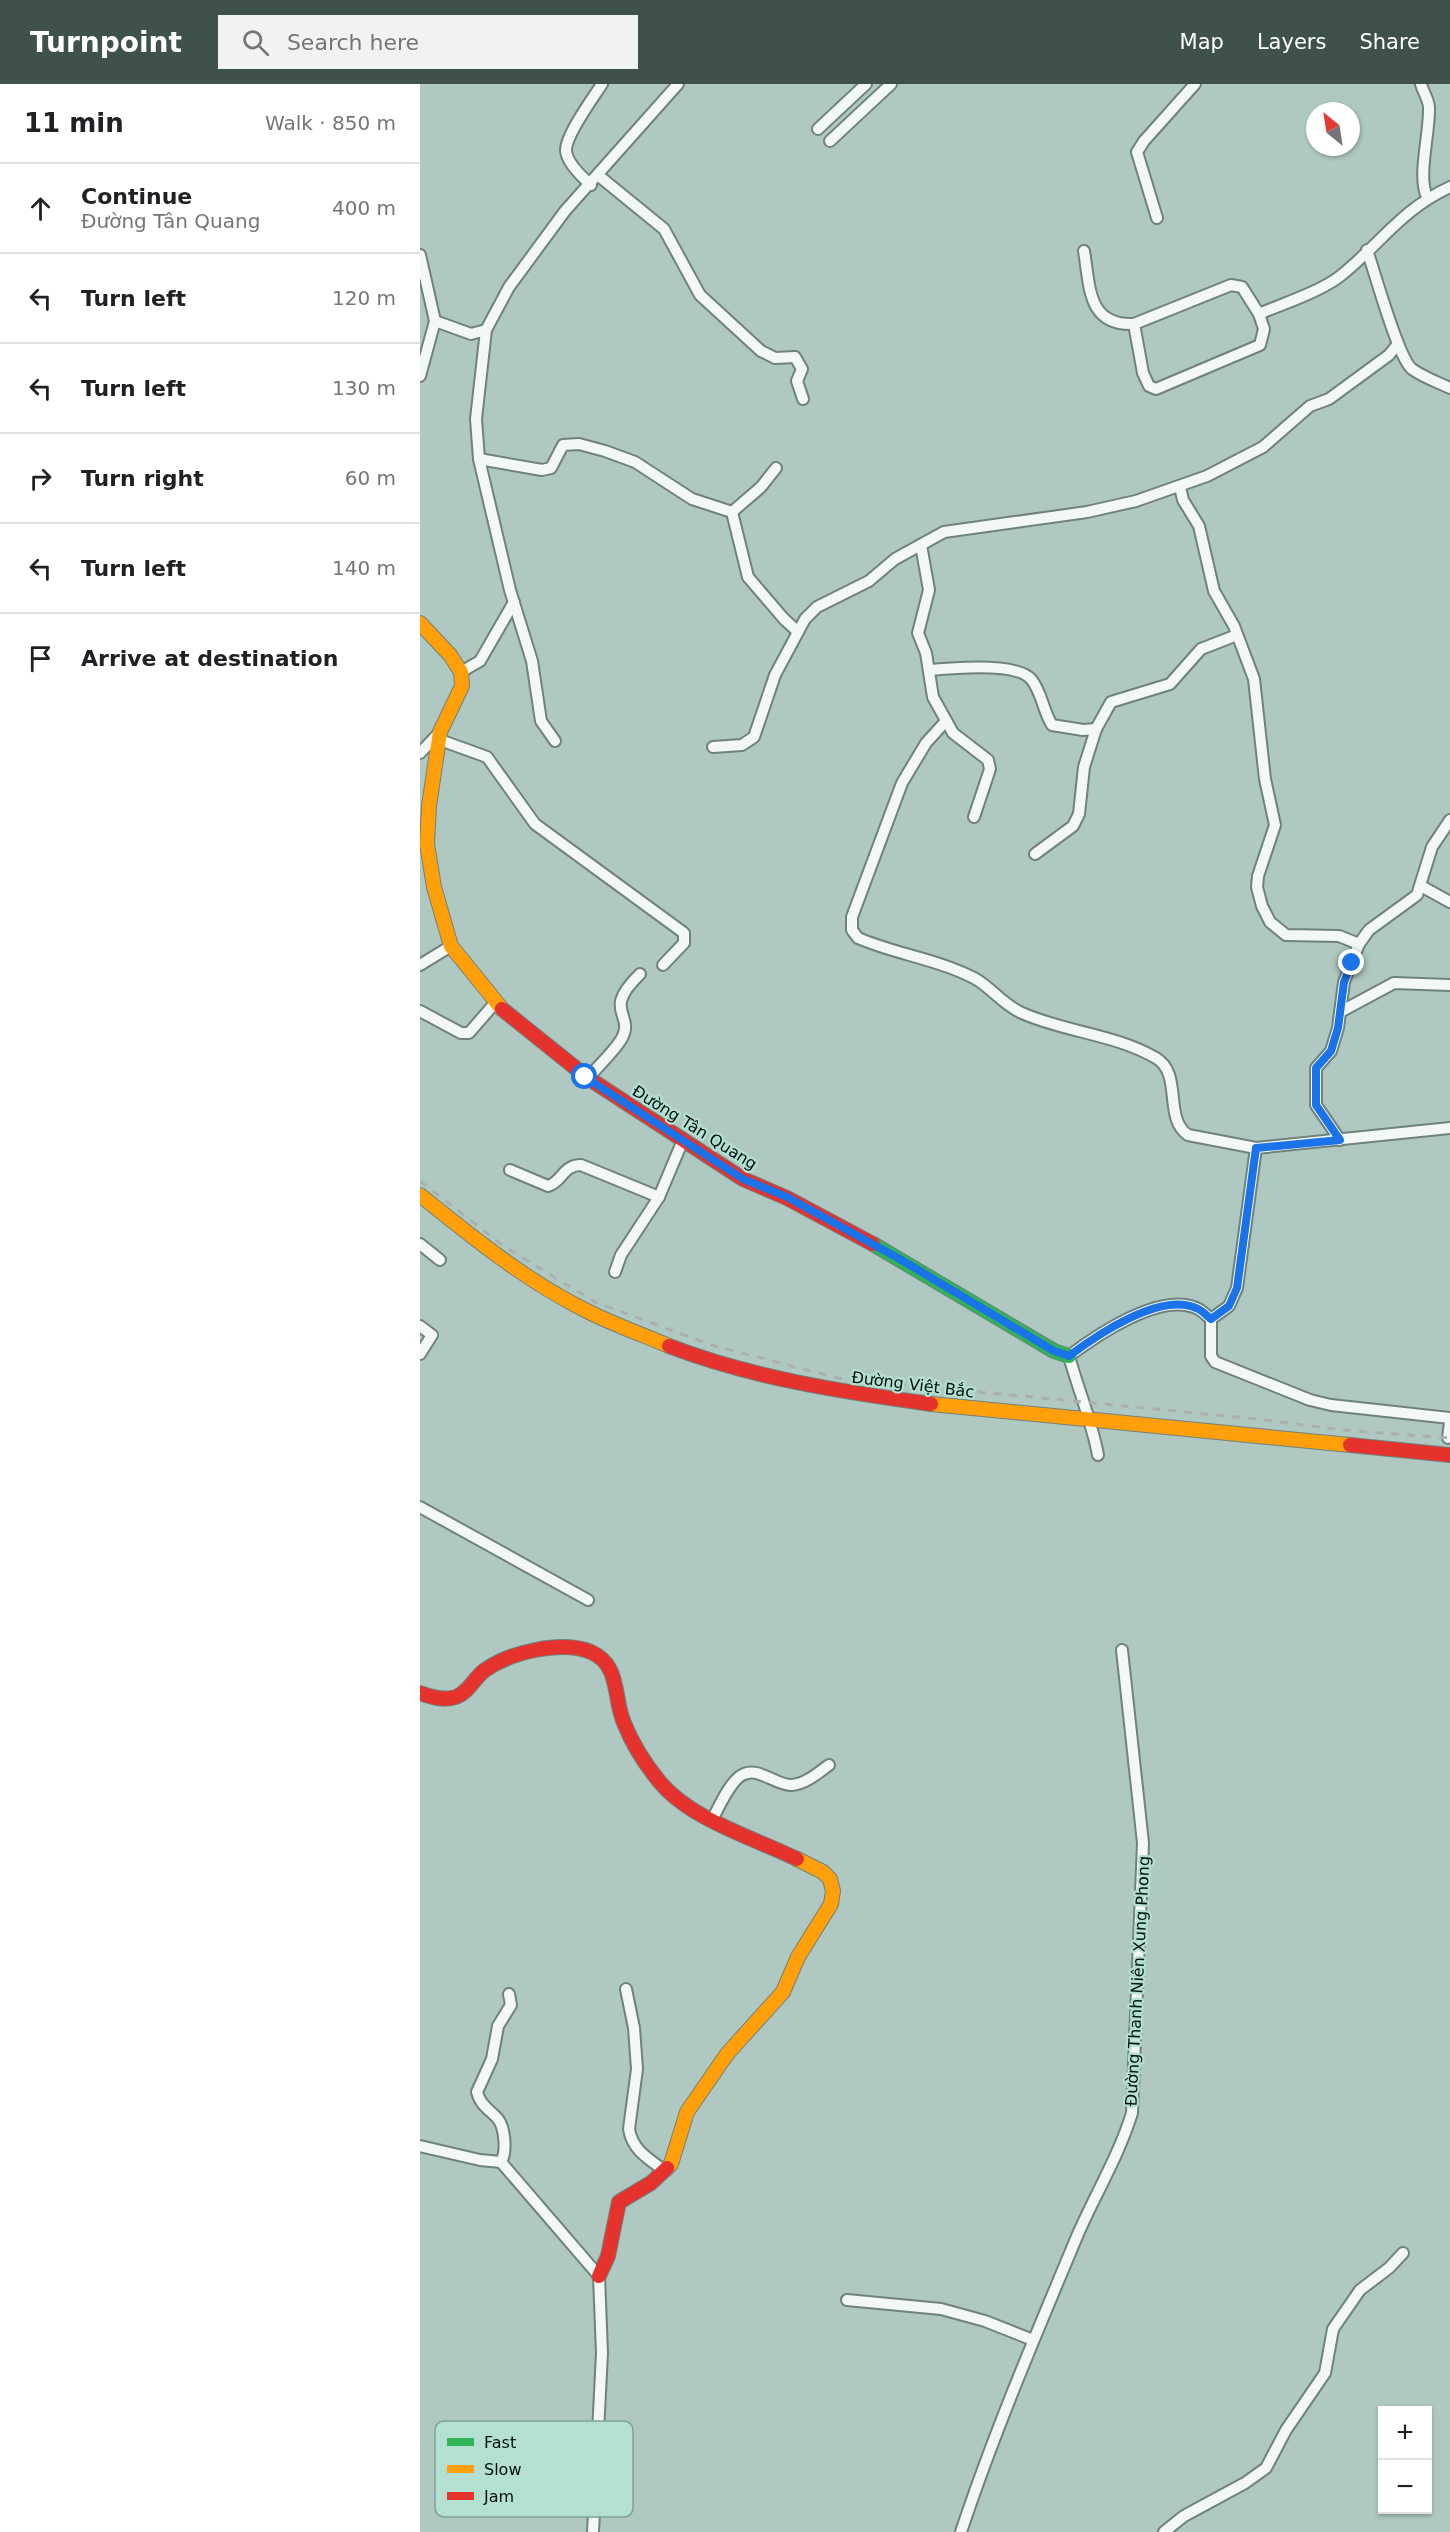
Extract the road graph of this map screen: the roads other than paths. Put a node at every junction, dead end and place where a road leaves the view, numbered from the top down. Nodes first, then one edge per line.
1 (602, 84) edge
2 (678, 84) edge
3 (866, 84) edge
4 (1195, 84) edge
5 (1421, 84) edge
6 (888, 85) edge
7 (818, 129) dead end
8 (831, 141) dead end
9 (599, 176) junction
10 (591, 185) junction
11 (1450, 187) edge
12 (1427, 197) junction
13 (1157, 218) dead end
14 (1367, 250) junction
15 (1084, 251) dead end
16 (420, 255) edge
17 (1259, 314) junction
18 (1134, 324) junction
19 (434, 325) junction
20 (420, 328) edge
21 (486, 330) junction
22 (1397, 345) junction
23 (420, 376) edge
24 (1450, 388) edge
25 (803, 399) dead end
26 (479, 459) junction
27 (776, 468) dead end
28 (1180, 487) junction
29 (732, 512) junction
30 (921, 545) junction
31 (514, 602) junction
32 (420, 623) edge
33 (797, 631) junction
34 (1237, 635) junction
35 (930, 670) junction
36 (461, 672) junction
37 (946, 721) junction
38 (1096, 729) junction
39 (440, 736) junction
40 (555, 741) dead end
41 (713, 747) dead end
42 (420, 753) edge
43 (975, 817) dead end
44 (1450, 820) edge
45 (1035, 854) dead end
46 (1421, 886) junction
47 (1450, 902) edge
48 (1359, 944) junction
49 (451, 946) junction
50 (420, 965) edge
51 (663, 965) dead end
52 (640, 974) dead end
53 (1450, 985) edge
54 (495, 1003) junction
55 (420, 1011) edge
56 (1340, 1012) junction
57 (588, 1078) junction
58 (1450, 1128) edge
59 (683, 1140) junction
60 (1340, 1140) junction
61 (1256, 1148) junction
62 (510, 1170) dead end
63 (420, 1196) edge
64 (659, 1197) junction
65 (420, 1244) edge
66 (440, 1260) dead end
67 (615, 1272) dead end
68 (1211, 1319) junction
69 (420, 1326) edge
70 (420, 1354) edge
71 (1069, 1356) junction
72 (1450, 1418) edge
73 (1089, 1420) junction
74 (1450, 1422) edge
75 (1448, 1438) dead end
76 (1098, 1455) dead end
77 (1450, 1455) edge
78 (420, 1507) edge
79 (588, 1600) dead end
80 (1122, 1650) dead end
81 (420, 1693) edge
82 (829, 1765) dead end
83 (712, 1820) junction
84 (626, 1989) dead end
85 (510, 1994) dead end
86 (420, 2146) edge
87 (501, 2162) junction
88 (665, 2171) junction
89 (1403, 2253) dead end
90 (599, 2276) junction
91 (847, 2300) dead end
92 (1033, 2340) junction
93 (599, 2421) edge
94 (594, 2517) edge
95 (593, 2532) edge
96 (961, 2532) edge
97 (1164, 2532) edge

1 - 10 street
2 - 9 street
3 - 7 street
4 - 13 street
5 - 12 street
6 - 8 street
9 - 10 street
9 - 25 street
10 - 21 street
11 - 12 street
12 - 14 street
14 - 17 street
14 - 22 street
15 - 18 street
16 - 19 street
17 - 18 street
17 - 18 street
19 - 20 street
19 - 21 street
19 - 23 street
21 - 26 street
22 - 24 street
22 - 28 street
26 - 29 street
26 - 31 street
27 - 29 street
28 - 30 street
28 - 34 street
29 - 33 street
30 - 33 street
30 - 35 street
31 - 36 street
31 - 40 street
32 - 36 street
33 - 41 street
34 - 38 street
34 - 48 street
35 - 37 street
35 - 38 street
36 - 39 street, Đường Tân Quang
37 - 43 street
37 - 61 street
38 - 45 street
39 - 42 street
39 - 49 street, Đường Tân Quang
39 - 51 street
44 - 46 street
46 - 47 street
46 - 48 street
48 - 56 street
49 - 50 street
49 - 54 street, Đường Tân Quang
52 - 57 street
53 - 56 street
54 - 55 street
54 - 57 street, Đường Tân Quang
56 - 60 street
57 - 59 street, Đường Tân Quang
58 - 60 street
59 - 64 street
59 - 71 street, Đường Tân Quang
60 - 61 street
61 - 68 street
62 - 64 street
63 - 73 street, Đường Việt Bắc
64 - 67 street
65 - 66 street
68 - 71 street
68 - 72 street
69 - 70 street
71 - 73 street
73 - 76 street
73 - 77 street, Đường Việt Bắc
74 - 75 street
78 - 79 street
80 - 92 street, Đường Thanh Niên Xung Phong
81 - 83 street
82 - 83 street
83 - 88 street
84 - 88 street
85 - 87 street
86 - 87 street
87 - 90 street
88 - 90 street
89 - 97 street
90 - 93 street
91 - 92 street
92 - 96 street, Đường Thanh Niên Xung Phong
94 - 95 street

